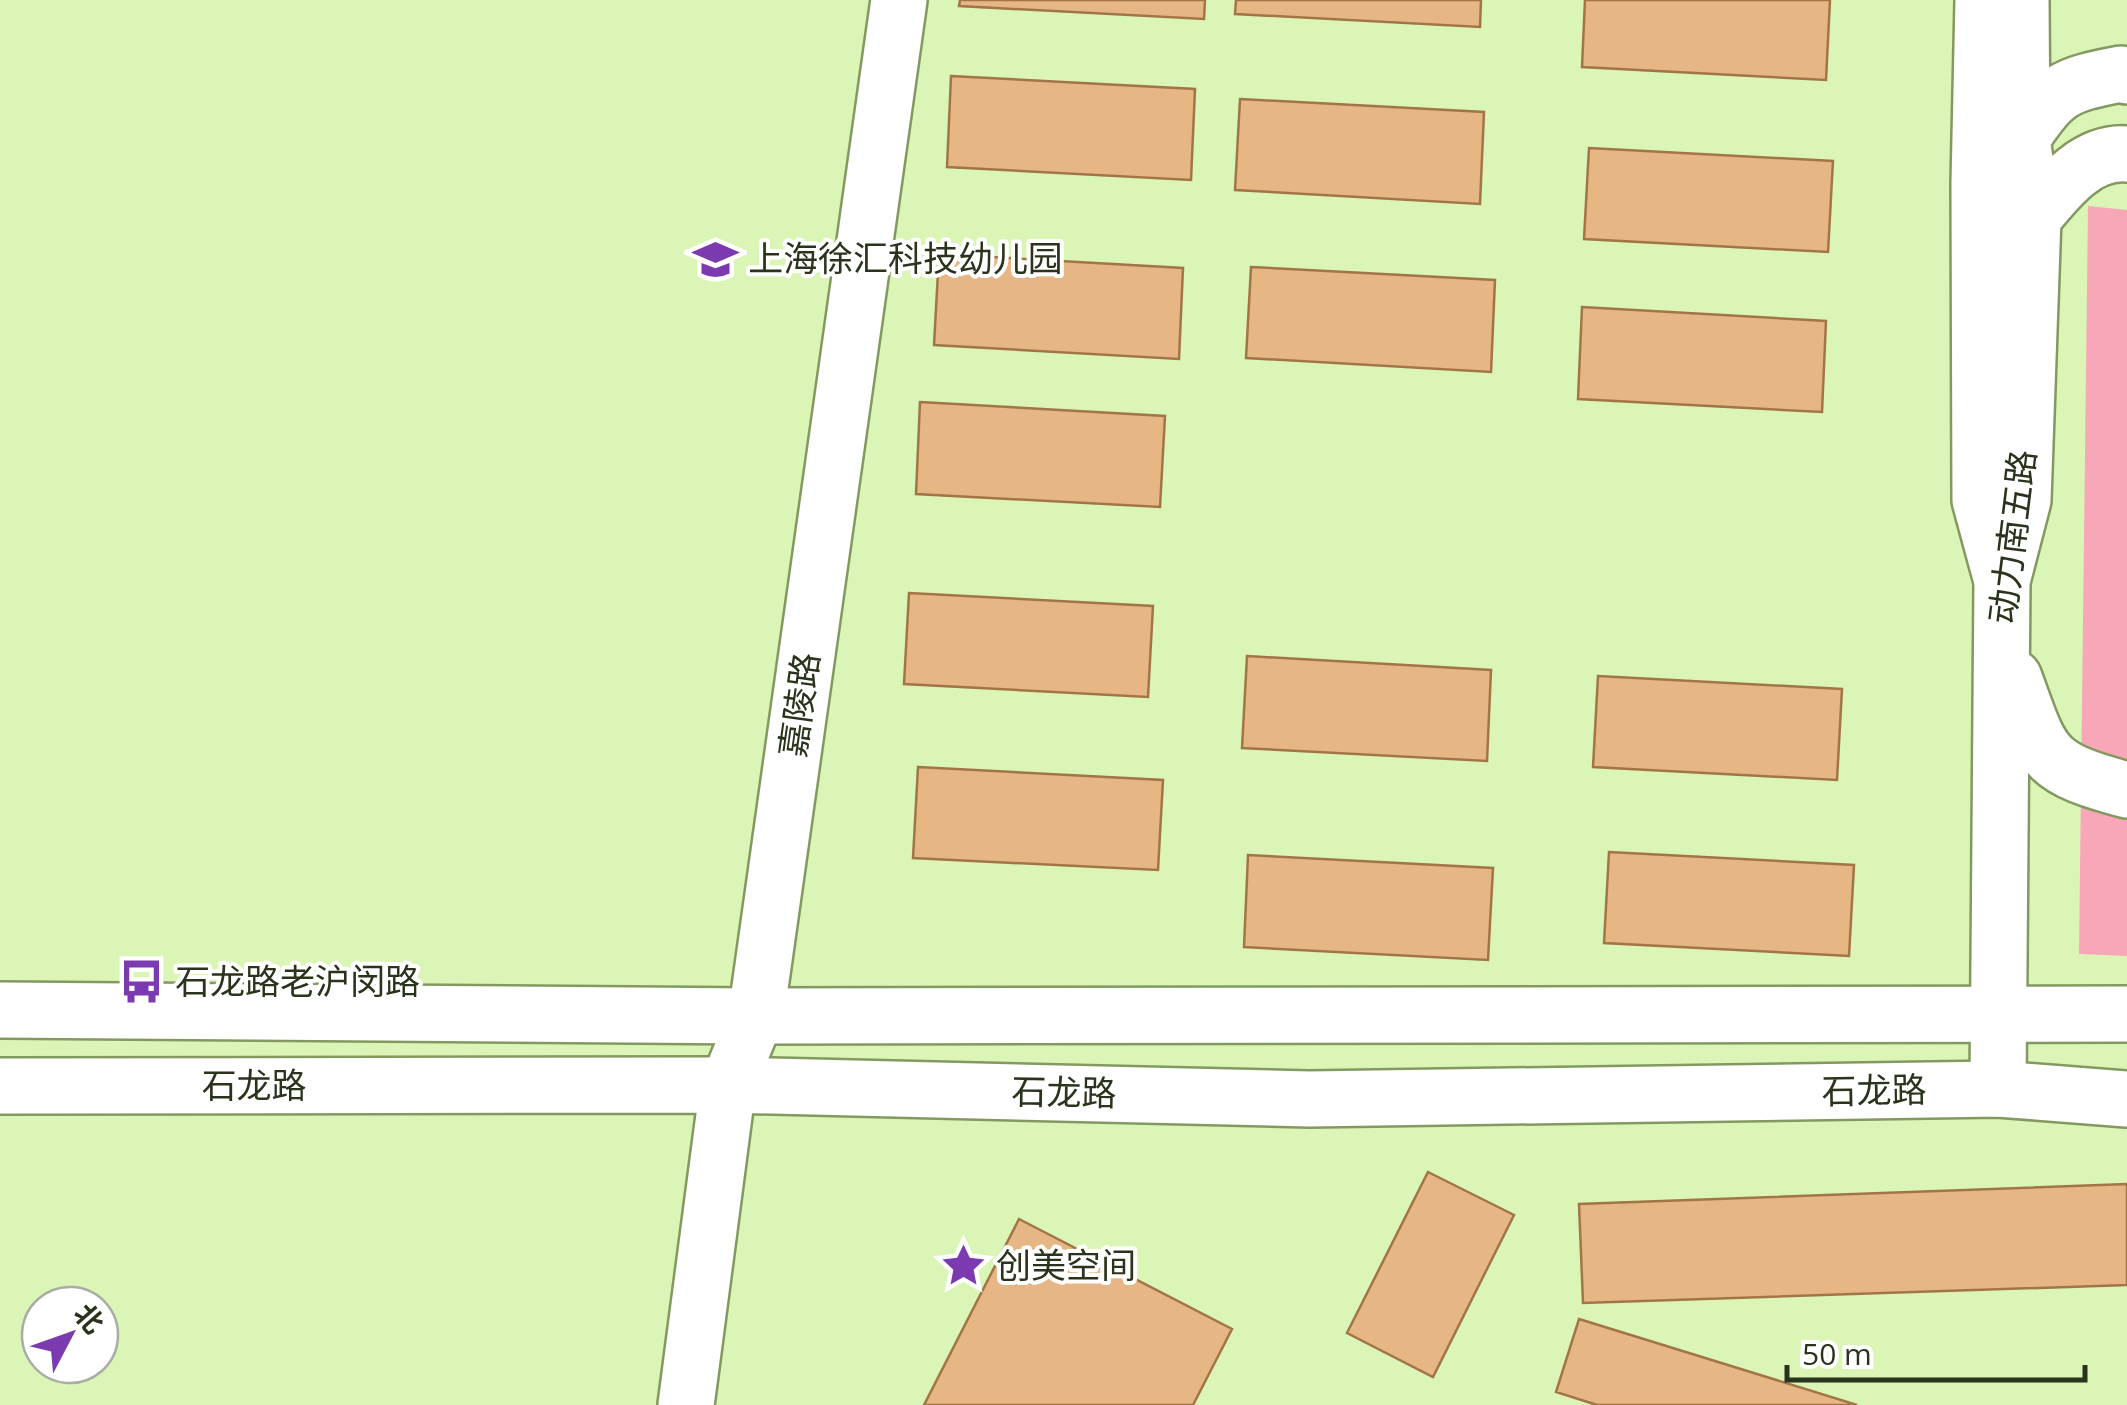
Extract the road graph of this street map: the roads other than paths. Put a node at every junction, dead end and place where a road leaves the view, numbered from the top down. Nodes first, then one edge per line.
1 (899, 0) edge
2 (1983, 0) edge
3 (2021, 0) edge
4 (2127, 76) edge
5 (2022, 138) junction
6 (2127, 154) edge
7 (2033, 218) junction
8 (2002, 581) junction
9 (2002, 642) junction
10 (2127, 790) edge
11 (0, 1010) edge
12 (2127, 1014) edge
13 (756, 1016) junction
14 (1999, 1016) junction
15 (2127, 1077) edge
16 (728, 1085) junction
17 (0, 1086) edge
18 (1998, 1089) junction
19 (2127, 1099) edge
20 (686, 1405) edge

1 - 13 main road, 嘉陵路
2 - 8 main road
3 - 5 main road, 动力南五路
4 - 5 main road
5 - 7 main road, 动力南五路
6 - 7 main road
7 - 8 main road, 动力南五路
8 - 9 main road, 动力南五路
9 - 10 main road
9 - 14 main road, 动力南五路
11 - 13 main road, 石龙路
12 - 14 main road, 石龙路
13 - 14 main road, 石龙路
13 - 16 main road, 嘉陵路
14 - 18 main road, 动力南五路
15 - 18 main road
16 - 17 main road, 石龙路
16 - 18 main road, 石龙路
16 - 20 main road, 嘉陵路
18 - 19 main road, 石龙路

